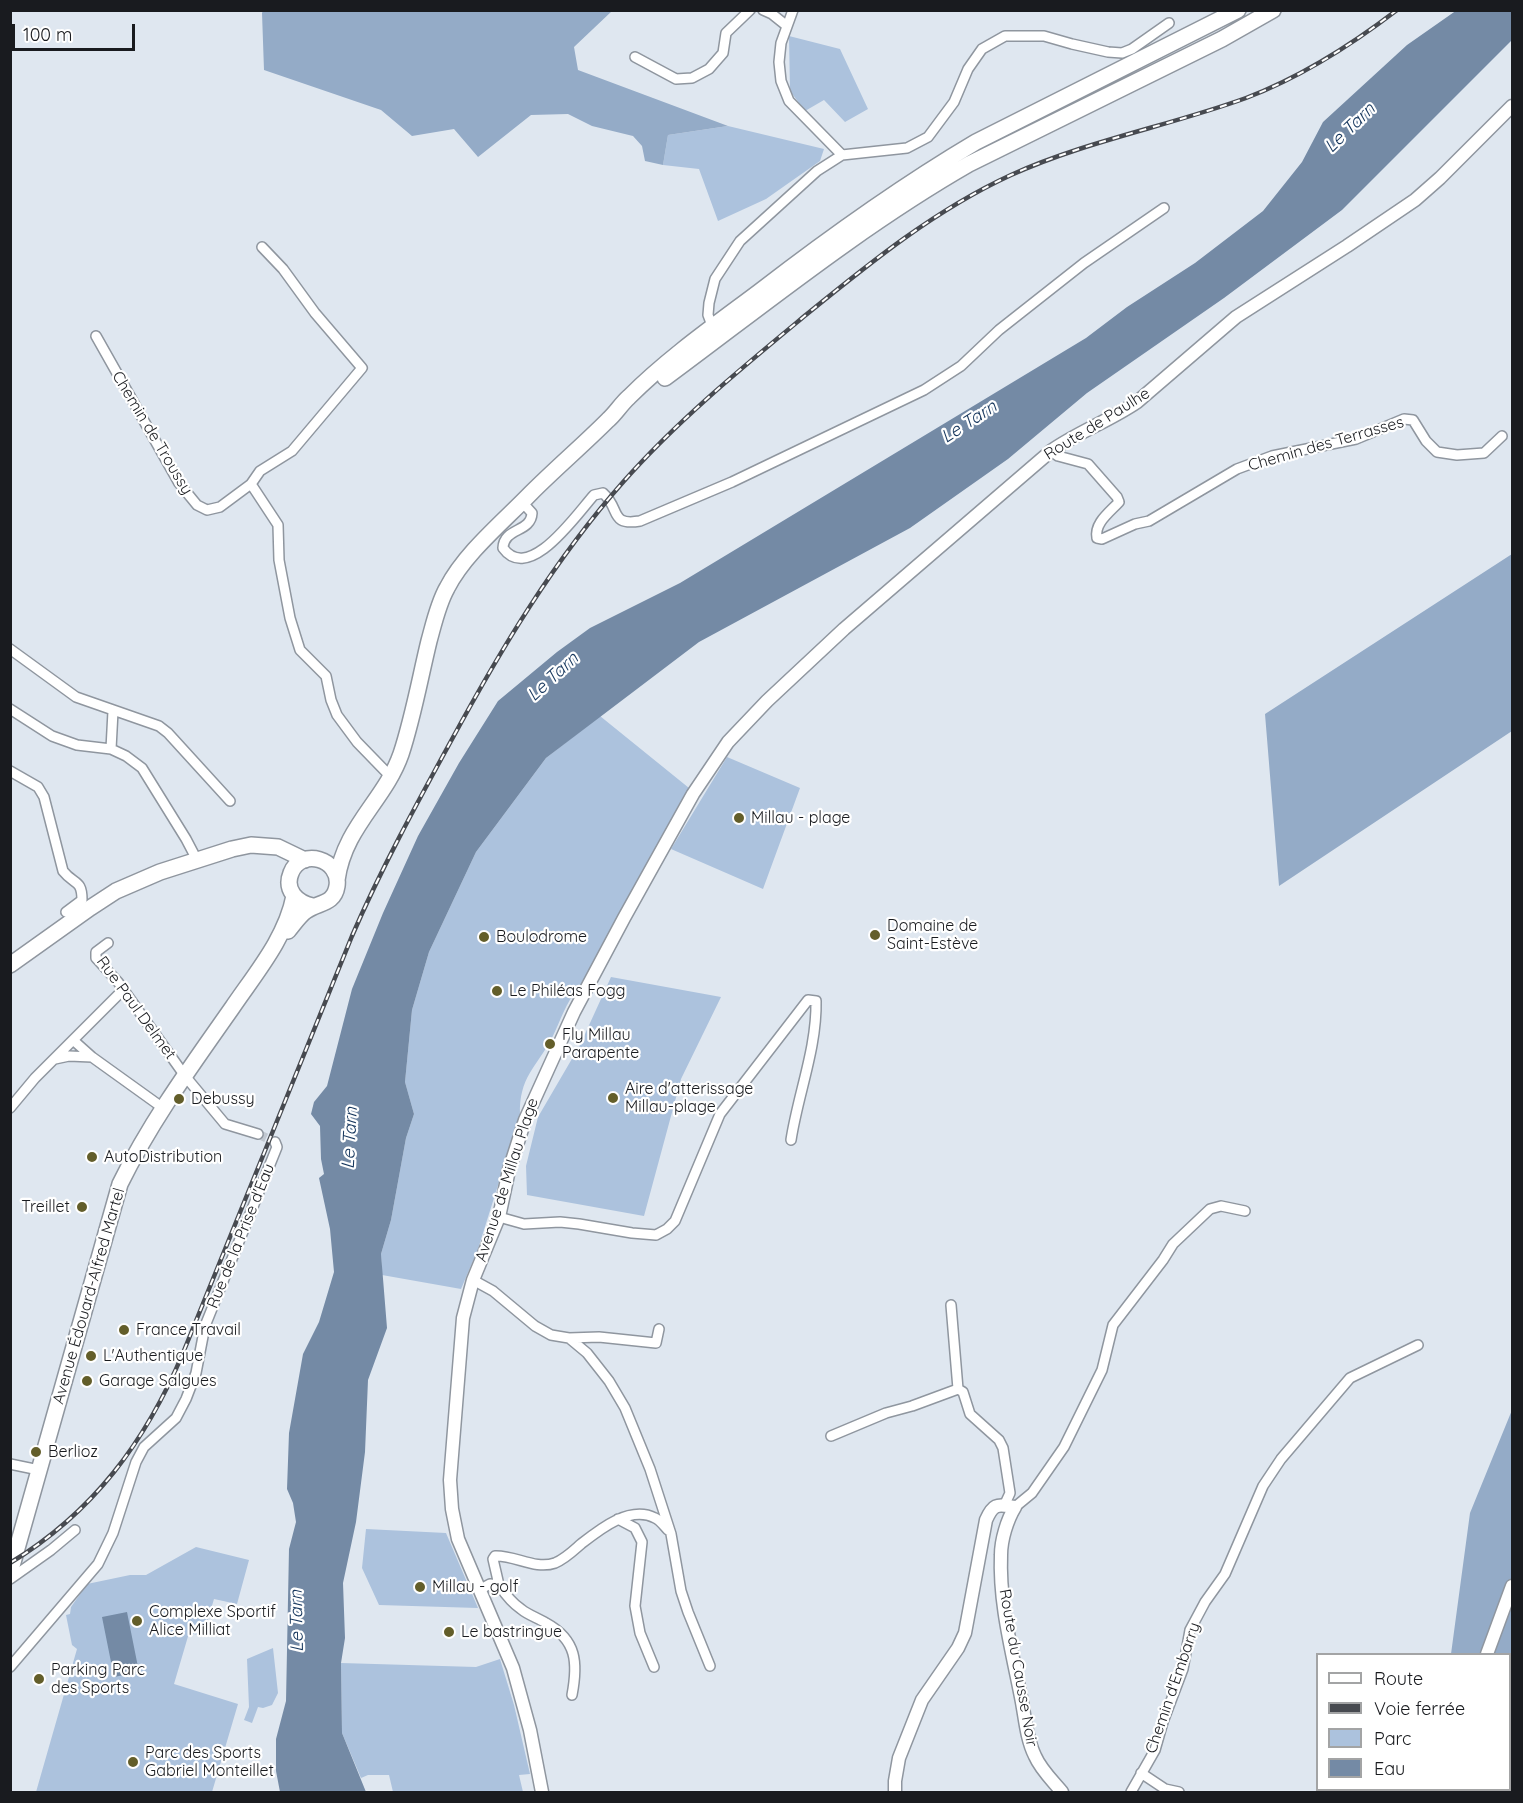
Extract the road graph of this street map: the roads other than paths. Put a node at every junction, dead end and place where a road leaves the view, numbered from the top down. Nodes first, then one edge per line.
1 (750, 10) edge
2 (763, 10) edge
3 (793, 10) edge
4 (1238, 10) edge
5 (1273, 10) edge
6 (1169, 23) dead end
7 (787, 26) junction
8 (635, 57) dead end
9 (1512, 106) edge
10 (842, 155) junction
11 (1164, 208) dead end
12 (262, 246) dead end
13 (713, 327) junction
14 (96, 336) dead end
15 (1502, 436) dead end
16 (1051, 451) junction
17 (251, 484) junction
18 (522, 502) junction
19 (10, 649) edge
20 (10, 709) edge
21 (112, 711) junction
22 (728, 742) joint
23 (111, 749) junction
24 (10, 771) edge
25 (390, 776) junction
26 (230, 801) dead end
27 (352, 833) junction
28 (261, 846) junction
29 (311, 859) junction
30 (197, 860) junction
31 (291, 873) junction
32 (337, 880) junction
33 (294, 896) junction
34 (313, 906) junction
35 (66, 912) dead end
36 (108, 943) dead end
37 (272, 949) junction
38 (10, 965) edge
39 (124, 989) junction
40 (73, 1040) junction
41 (92, 1057) junction
42 (54, 1059) junction
43 (185, 1076) junction
44 (10, 1108) edge
45 (164, 1108) junction
46 (258, 1134) tunnel mouth
47 (791, 1140) dead end
48 (275, 1142) dead end
49 (1245, 1211) dead end
50 (499, 1217) junction
51 (473, 1280) junction
52 (951, 1305) dead end
53 (658, 1329) dead end
54 (569, 1338) junction
55 (1418, 1345) dead end
56 (958, 1389) junction
57 (831, 1436) dead end
58 (10, 1464) edge
59 (39, 1470) junction
60 (1010, 1506) junction
61 (618, 1519) junction
62 (75, 1530) dead end
63 (672, 1534) junction
64 (15, 1545) edge
65 (10, 1573) edge
66 (10, 1578) edge
67 (499, 1585) junction
68 (1512, 1586) edge
69 (479, 1590) junction
70 (1487, 1653) edge
71 (710, 1666) dead end
72 (10, 1667) edge
73 (654, 1667) dead end
74 (572, 1695) dead end
75 (1141, 1773) junction
76 (542, 1792) edge
77 (895, 1792) edge
78 (1062, 1792) edge
79 (1131, 1792) edge
80 (1179, 1792) edge

1 - 8 street
2 - 7 street
3 - 7 street
4 - 13 main road
5 - 13 main road
6 - 10 street
7 - 10 street
9 - 16 street, Route de Paulhe
10 - 13 street
11 - 18 street
12 - 17 street
13 - 18 main road
14 - 17 street, Chemin de Troussy
15 - 16 street, Chemin des Terrasses
16 - 22 street, Route de Paulhe
17 - 25 street
18 - 25 main road
19 - 21 street
20 - 23 street
21 - 23 street
21 - 26 street
22 - 50 street, Avenue de Millau Plage
23 - 30 street
24 - 35 street
25 - 27 main road
27 - 29 main road
27 - 32 main road
28 - 29 main road
28 - 30 main road
28 - 31 main road
29 - 31 main road
29 - 32 main road
30 - 38 main road
31 - 33 main road
32 - 34 main road
33 - 34 main road
33 - 37 main road, Avenue Édouard-Alfred Martel
34 - 37 main road, Avenue Édouard-Alfred Martel
36 - 39 street, Rue Paul Delmet
37 - 43 main road, Avenue Édouard-Alfred Martel
39 - 40 street
39 - 43 street, Rue Paul Delmet
40 - 41 street
40 - 42 street
41 - 42 street
41 - 45 street
42 - 44 street
43 - 45 main road, Avenue Édouard-Alfred Martel
43 - 46 street, Rue Paul Delmet
45 - 59 main road, Avenue Édouard-Alfred Martel
47 - 50 street
48 - 72 street, Rue de la Prise d'Eau
49 - 60 street
50 - 51 street, Avenue de Millau Plage
51 - 54 street
51 - 69 street, Avenue de Millau Plage
52 - 56 street
53 - 54 street
54 - 63 street
55 - 75 street, Chemin d'Embarry
56 - 57 street
56 - 60 street
58 - 59 street
59 - 64 main road, Avenue Édouard-Alfred Martel
60 - 77 street, Route du Causse Noir
60 - 78 street, Route du Causse Noir
61 - 63 street
61 - 67 street
61 - 73 street
62 - 66 street
63 - 71 street
64 - 65 main road, Avenue Édouard-Alfred Martel
67 - 69 street
67 - 74 street
68 - 70 street
69 - 76 street, Avenue de Millau Plage
75 - 79 street, Chemin d'Embarry
75 - 80 street

